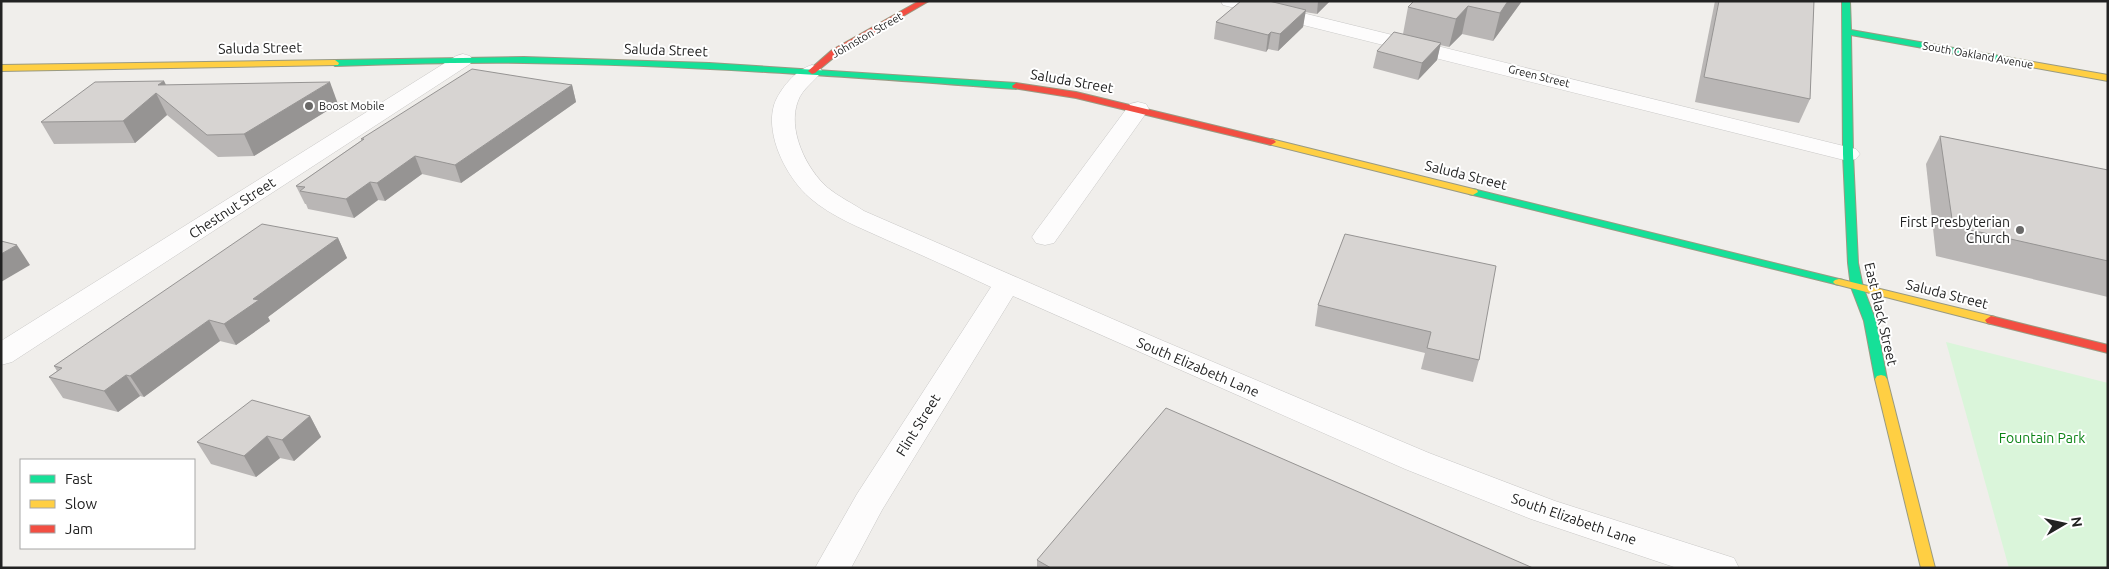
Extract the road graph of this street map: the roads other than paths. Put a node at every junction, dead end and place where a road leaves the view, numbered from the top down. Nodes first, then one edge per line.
1 (925, 1) edge
2 (1230, 1) edge
3 (1846, 1) edge
4 (1847, 32) junction
5 (463, 60) junction
6 (1, 68) edge
7 (812, 71) junction
8 (2108, 78) edge
9 (1138, 109) junction
10 (1848, 154) junction
11 (1045, 237) dead end
12 (1007, 284) junction
13 (1857, 286) junction
14 (2108, 349) edge
15 (1, 355) edge
16 (832, 568) edge
17 (1721, 568) edge
18 (1928, 568) edge

1 - 7 main road, Johnston Street
2 - 10 street, Green Street
3 - 4 main road, East Black Street
4 - 8 main road, South Oakland Avenue
4 - 10 main road, East Black Street
5 - 6 main road, Saluda Street
5 - 7 main road, Saluda Street
5 - 15 street, Chestnut Street
7 - 9 main road, Saluda Street
7 - 12 street, South Elizabeth Lane
9 - 11 street
9 - 13 main road, Saluda Street
10 - 13 main road, East Black Street
12 - 16 street, Flint Street
12 - 17 street, South Elizabeth Lane
13 - 14 main road, Saluda Street
13 - 18 main road, East Black Street

